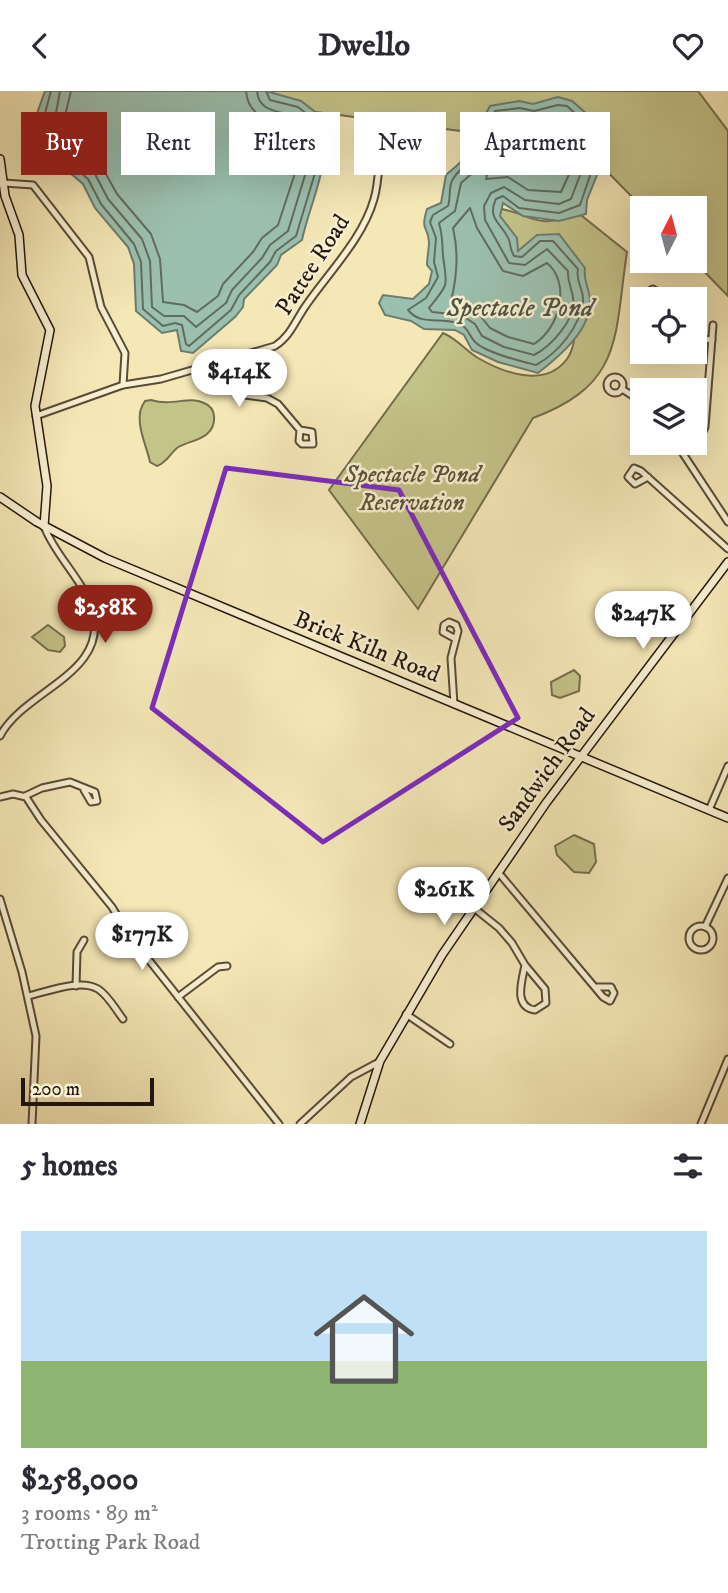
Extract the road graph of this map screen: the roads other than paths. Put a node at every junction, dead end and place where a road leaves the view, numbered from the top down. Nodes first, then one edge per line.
1 (0, 159) edge
2 (379, 175) edge
3 (4, 183) junction
4 (713, 324) dead end
5 (707, 339) edge
6 (712, 340) junction
7 (213, 363) junction
8 (123, 385) junction
9 (622, 389) dead end
10 (630, 394) edge
11 (707, 402) edge
12 (36, 416) junction
13 (300, 430) dead end
14 (684, 455) edge
15 (648, 477) dead end
16 (0, 497) edge
17 (720, 510) junction
18 (728, 514) edge
19 (728, 522) edge
20 (44, 526) junction
21 (728, 549) edge
22 (728, 562) edge
23 (454, 638) dead end
24 (454, 704) junction
25 (0, 736) edge
26 (581, 756) junction
27 (728, 766) edge
28 (84, 790) dead end
29 (25, 796) junction
30 (0, 797) edge
31 (709, 810) junction
32 (728, 818) edge
33 (498, 872) junction
34 (728, 878) edge
35 (0, 899) edge
36 (474, 908) junction
37 (3, 922) edge
38 (705, 927) junction
39 (84, 940) dead end
40 (525, 965) junction
41 (227, 966) dead end
42 (76, 986) junction
43 (597, 988) dead end
44 (28, 996) junction
45 (178, 997) junction
46 (406, 1014) junction
47 (123, 1019) dead end
48 (450, 1044) dead end
49 (728, 1059) edge
50 (380, 1062) junction
51 (32, 1124) edge
52 (279, 1124) edge
53 (300, 1124) edge
54 (360, 1124) edge
55 (701, 1124) edge

1 - 3 main road
2 - 7 street, Pattee Road
3 - 8 street
3 - 12 main road
4 - 6 street
5 - 6 street
6 - 11 street
7 - 8 street, Pattee Road
7 - 13 street
8 - 12 street, Pattee Road
9 - 10 street
12 - 20 main road
14 - 17 street
15 - 21 street
16 - 20 main road, Brick Kiln Road
17 - 18 street
17 - 19 street
20 - 24 main road, Brick Kiln Road
20 - 25 street
22 - 26 main road, Sandwich Road
23 - 24 street
24 - 26 main road, Brick Kiln Road
26 - 31 main road, Brick Kiln Road
26 - 33 main road, Sandwich Road
27 - 31 street
28 - 29 street
29 - 30 street
29 - 45 street
31 - 32 main road, Brick Kiln Road
33 - 36 main road, Sandwich Road
33 - 43 street
34 - 38 street
35 - 37 street
36 - 40 street
36 - 46 main road, Sandwich Road
37 - 44 street
38 - 38 street
39 - 42 street
40 - 40 street
41 - 45 street
42 - 44 street
42 - 47 street
44 - 51 street
45 - 52 street
46 - 48 street
46 - 50 main road, Sandwich Road
49 - 55 street
50 - 53 street
50 - 54 main road, Sandwich Road

